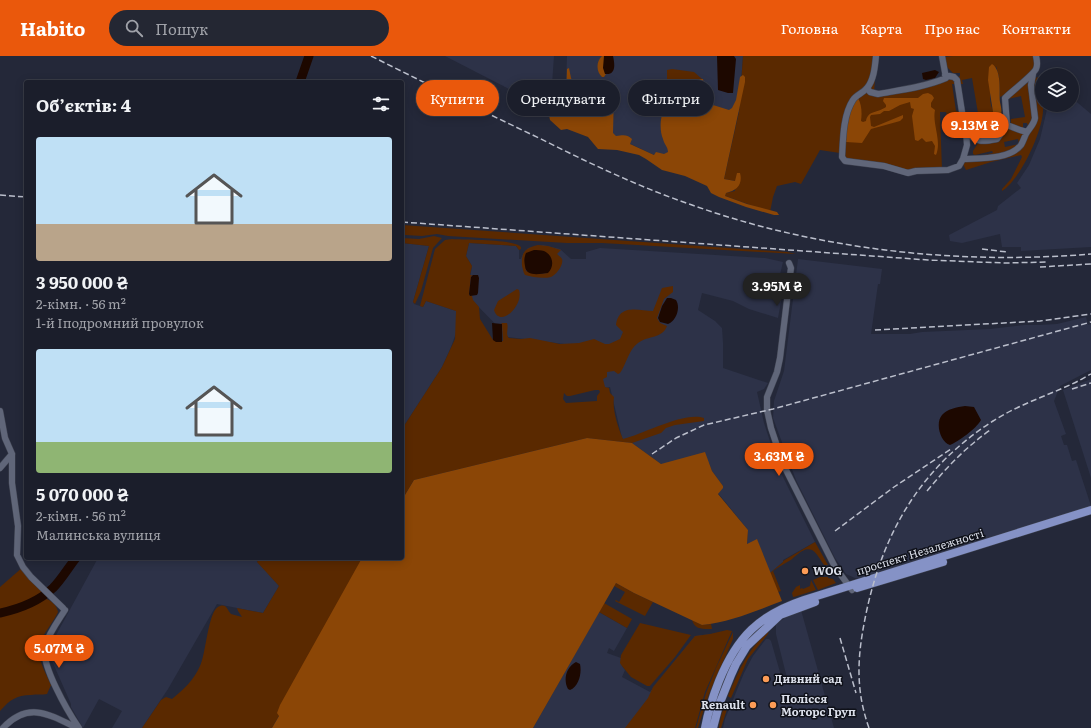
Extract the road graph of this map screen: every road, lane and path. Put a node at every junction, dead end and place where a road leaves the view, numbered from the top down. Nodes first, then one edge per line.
1 (876, 56) edge
2 (942, 56) edge
3 (1036, 56) edge
4 (1033, 74) junction
5 (946, 76) junction
6 (867, 88) junction
7 (1007, 125) junction
8 (966, 131) junction
9 (1027, 132) junction
10 (963, 159) junction
11 (789, 264) dead end
12 (0, 411) edge
13 (12, 454) junction
14 (0, 468) edge
15 (1091, 510) edge
16 (1091, 515) edge
17 (850, 588) junction
18 (3, 728) edge
19 (78, 728) edge
20 (705, 728) edge
21 (713, 728) edge

1 - 6 street
2 - 5 street
3 - 4 street
4 - 7 street
4 - 9 street
5 - 6 street
5 - 8 street
6 - 10 street
7 - 8 street
7 - 9 street
8 - 10 street
9 - 10 street
11 - 17 street
12 - 13 street
13 - 14 street
13 - 19 street
15 - 17 main road, проспект Незалежності
16 - 17 main road, проспект Незалежності
17 - 20 main road, проспект Незалежності
17 - 21 main road, проспект Незалежності
18 - 19 street

